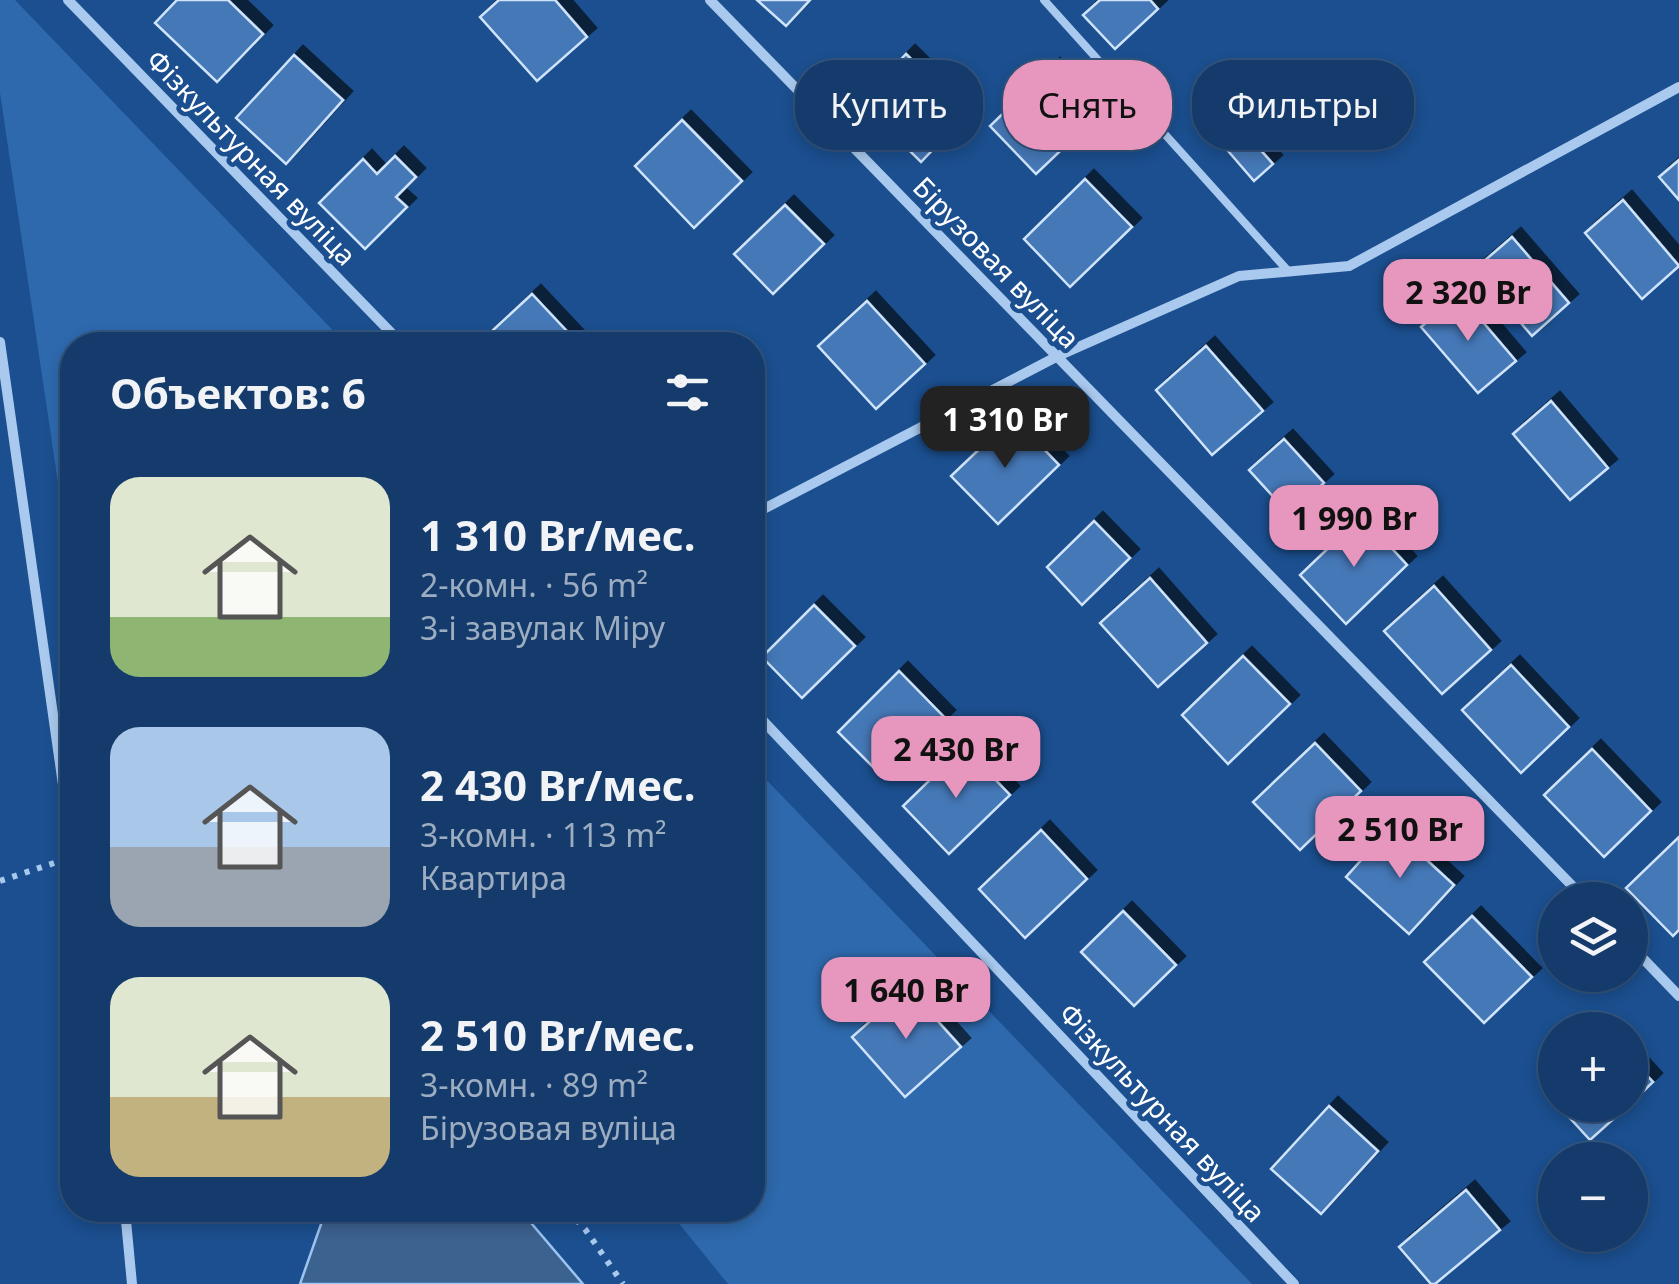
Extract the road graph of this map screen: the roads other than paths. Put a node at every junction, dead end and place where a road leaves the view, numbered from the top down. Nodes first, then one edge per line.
1 (68, 0) edge
2 (710, 0) edge
3 (1044, 0) edge
4 (1679, 87) edge
5 (1289, 272) junction
6 (390, 332) edge
7 (0, 342) edge
8 (1058, 356) junction
9 (765, 508) edge
10 (765, 723) edge
11 (60, 764) edge
12 (1569, 882) edge
13 (1648, 964) edge
14 (1679, 996) edge
15 (126, 1222) edge
16 (132, 1284) edge
17 (1294, 1284) edge

1 - 6 street, Фізкультурная вуліца
2 - 8 street, Бірузовая вуліца
3 - 5 lane
4 - 5 street
5 - 8 street
7 - 11 street
8 - 9 street
8 - 12 street, Бірузовая вуліца
10 - 17 street, Фізкультурная вуліца
13 - 14 street
15 - 16 street

